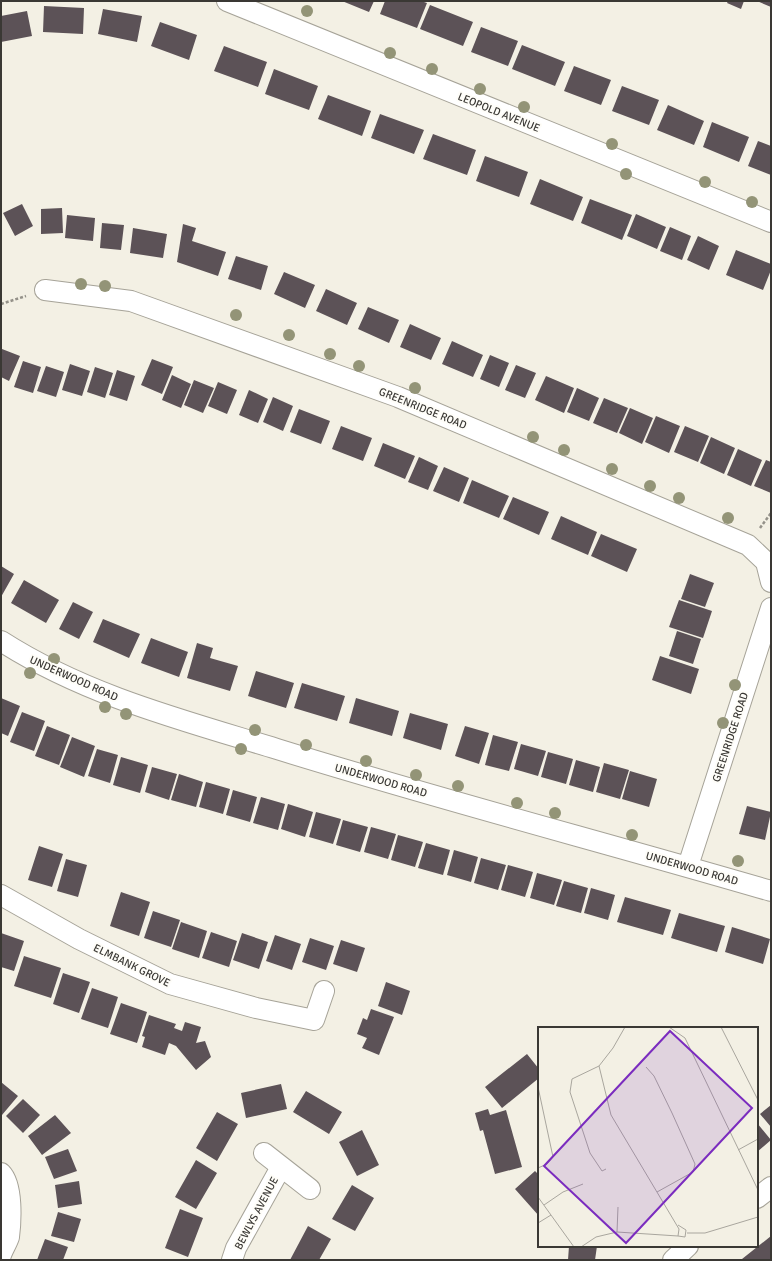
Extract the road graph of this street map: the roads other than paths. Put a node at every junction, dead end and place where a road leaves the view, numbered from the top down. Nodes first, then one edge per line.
1 (227, 1) edge
2 (771, 222) edge
3 (45, 290) road end
4 (771, 582) edge
5 (771, 608) edge
6 (1, 641) edge
7 (688, 866) junction
8 (771, 890) edge
9 (1, 895) edge
10 (324, 991) dead end
11 (264, 1153) dead end
12 (281, 1167) junction
13 (1, 1173) edge
14 (771, 1187) edge
15 (310, 1189) dead end
16 (758, 1197) edge
17 (1, 1254) edge
18 (232, 1260) edge

1 - 2 street, LEOPOLD AVENUE
3 - 4 street, GREENRIDGE ROAD
5 - 7 street, GREENRIDGE ROAD
6 - 7 street, UNDERWOOD ROAD
7 - 8 street, UNDERWOOD ROAD
9 - 10 street, ELMBANK GROVE
11 - 12 street, BEWLYS AVENUE
12 - 15 street, BEWLYS AVENUE
12 - 18 street, BEWLYS AVENUE
13 - 17 street
14 - 16 street

